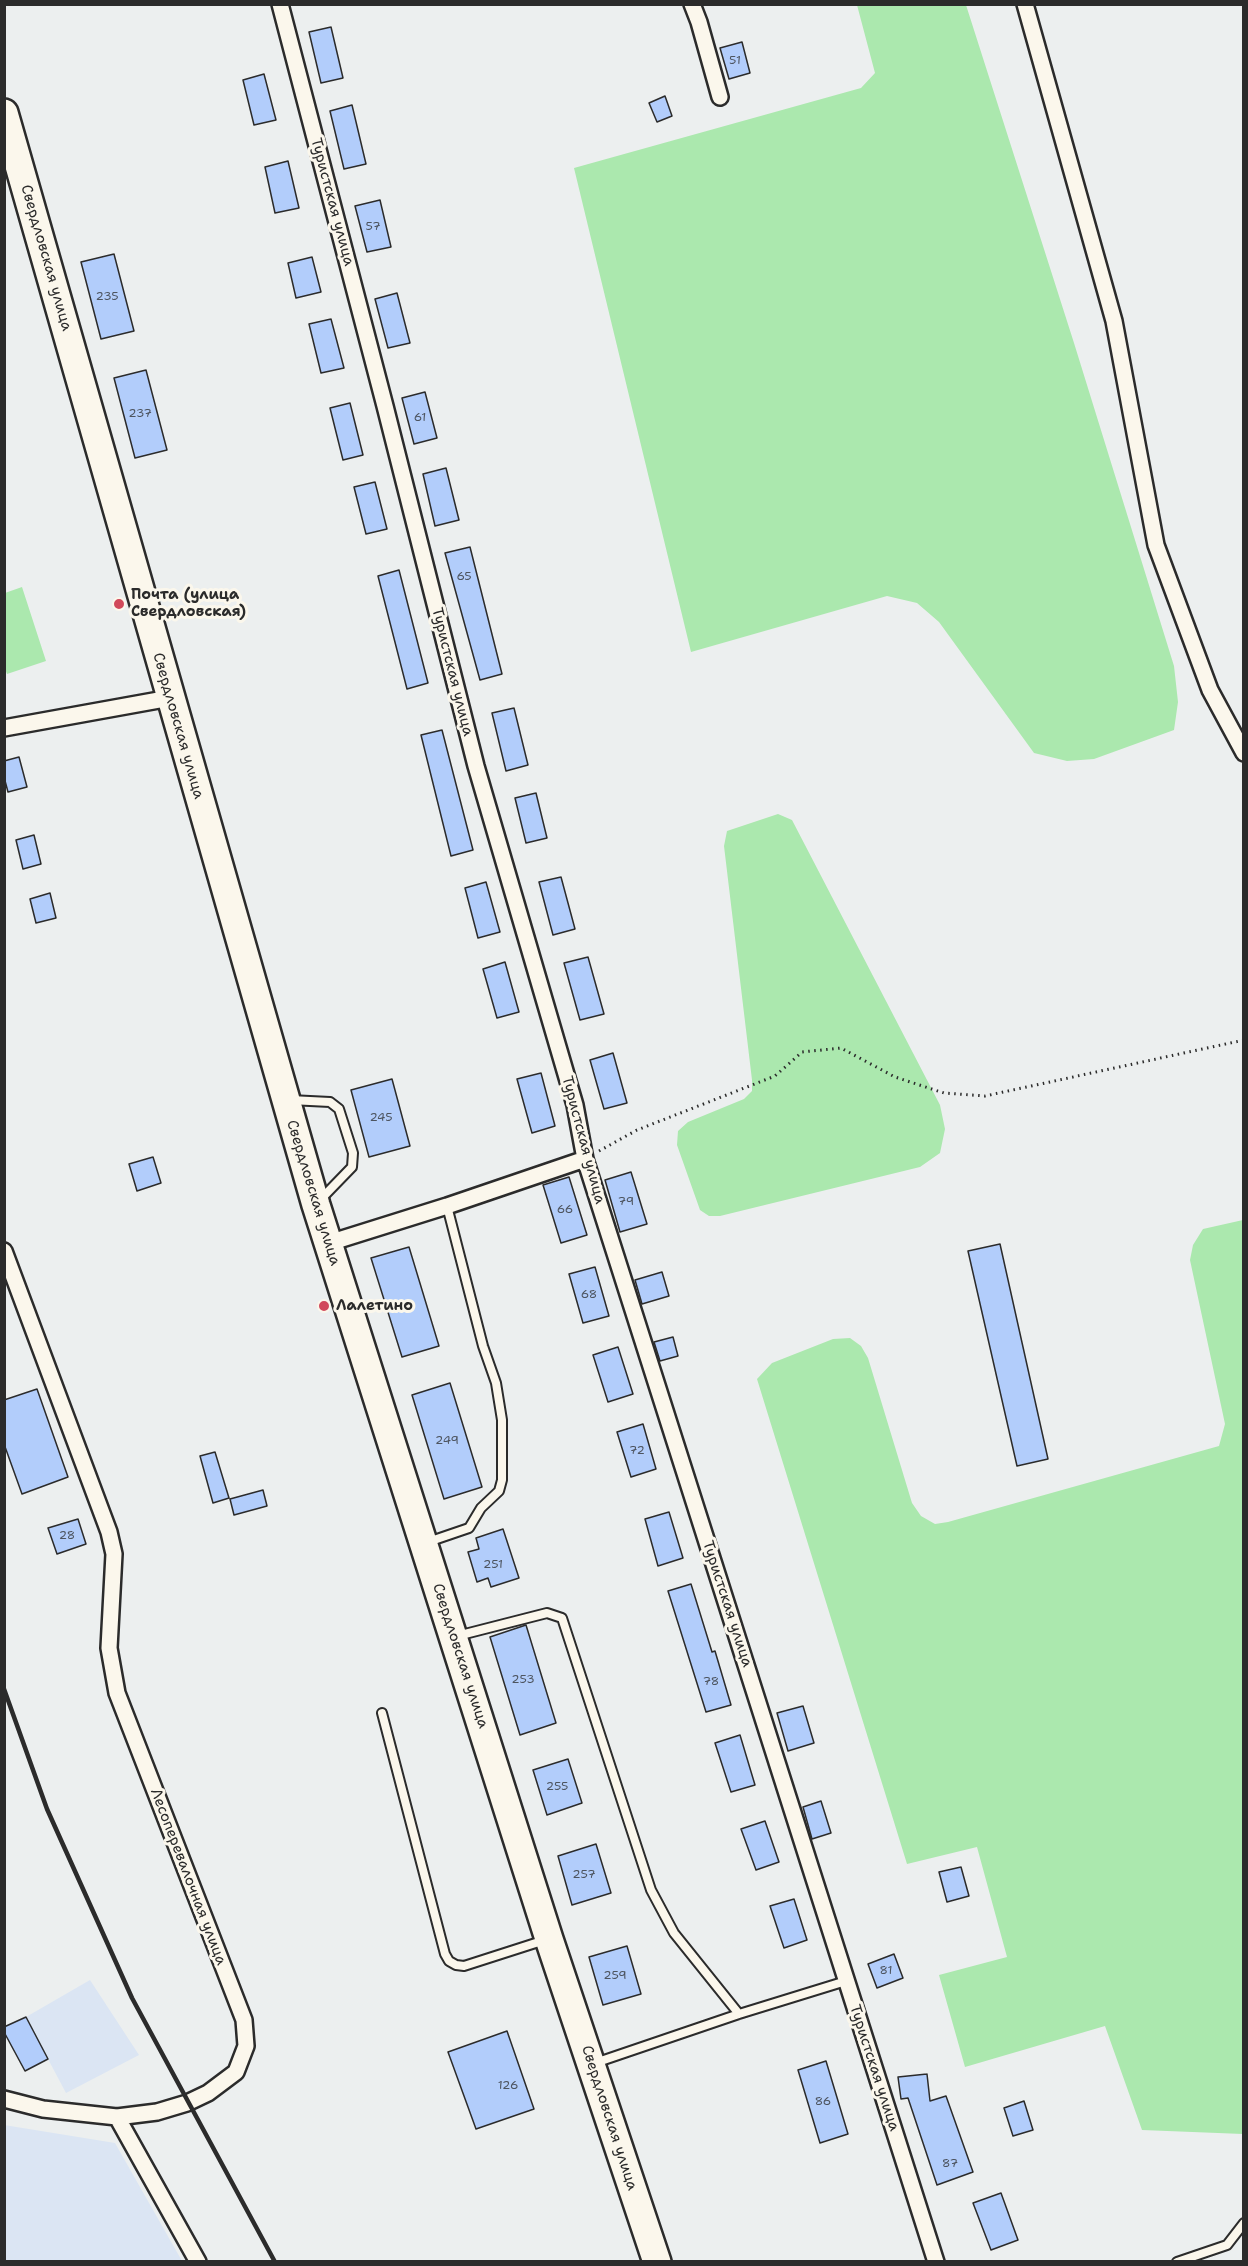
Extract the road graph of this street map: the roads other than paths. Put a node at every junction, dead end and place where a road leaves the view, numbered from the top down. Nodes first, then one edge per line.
1 (280, 4) edge
2 (692, 4) edge
3 (1025, 4) edge
4 (720, 97) dead end
5 (4, 113) edge
6 (170, 698) junction
7 (4, 728) edge
8 (1244, 753) edge
9 (284, 1099) junction
10 (585, 1160) junction
11 (316, 1205) junction
12 (447, 1206) junction
13 (329, 1243) junction
14 (4, 1251) edge
15 (424, 1543) junction
16 (454, 1637) junction
17 (382, 1713) dead end
18 (549, 1939) junction
19 (846, 1981) junction
20 (739, 2014) junction
21 (591, 2064) junction
22 (4, 2099) edge
23 (117, 2117) junction
24 (1244, 2223) edge
25 (198, 2262) edge
26 (657, 2262) edge
27 (936, 2262) edge
28 (1177, 2262) edge

1 - 10 street, Туристская улица
2 - 4 street
3 - 8 street
5 - 6 highway, Свердловская улица
6 - 7 street
6 - 9 highway, Свердловская улица
9 - 11 highway, Свердловская улица
9 - 11 lane
10 - 12 street
10 - 19 street, Туристская улица
11 - 13 highway, Свердловская улица
12 - 13 street
12 - 15 lane
13 - 15 highway, Свердловская улица
14 - 23 street, Лесоперевалочная улица
15 - 16 highway, Свердловская улица
16 - 18 highway, Свердловская улица
16 - 20 lane
17 - 18 lane
18 - 21 highway, Свердловская улица
19 - 20 lane
19 - 27 street, Туристская улица
20 - 21 lane
21 - 26 highway, Свердловская улица
22 - 23 street, Лесоперевалочная улица
23 - 25 street
24 - 28 lane

